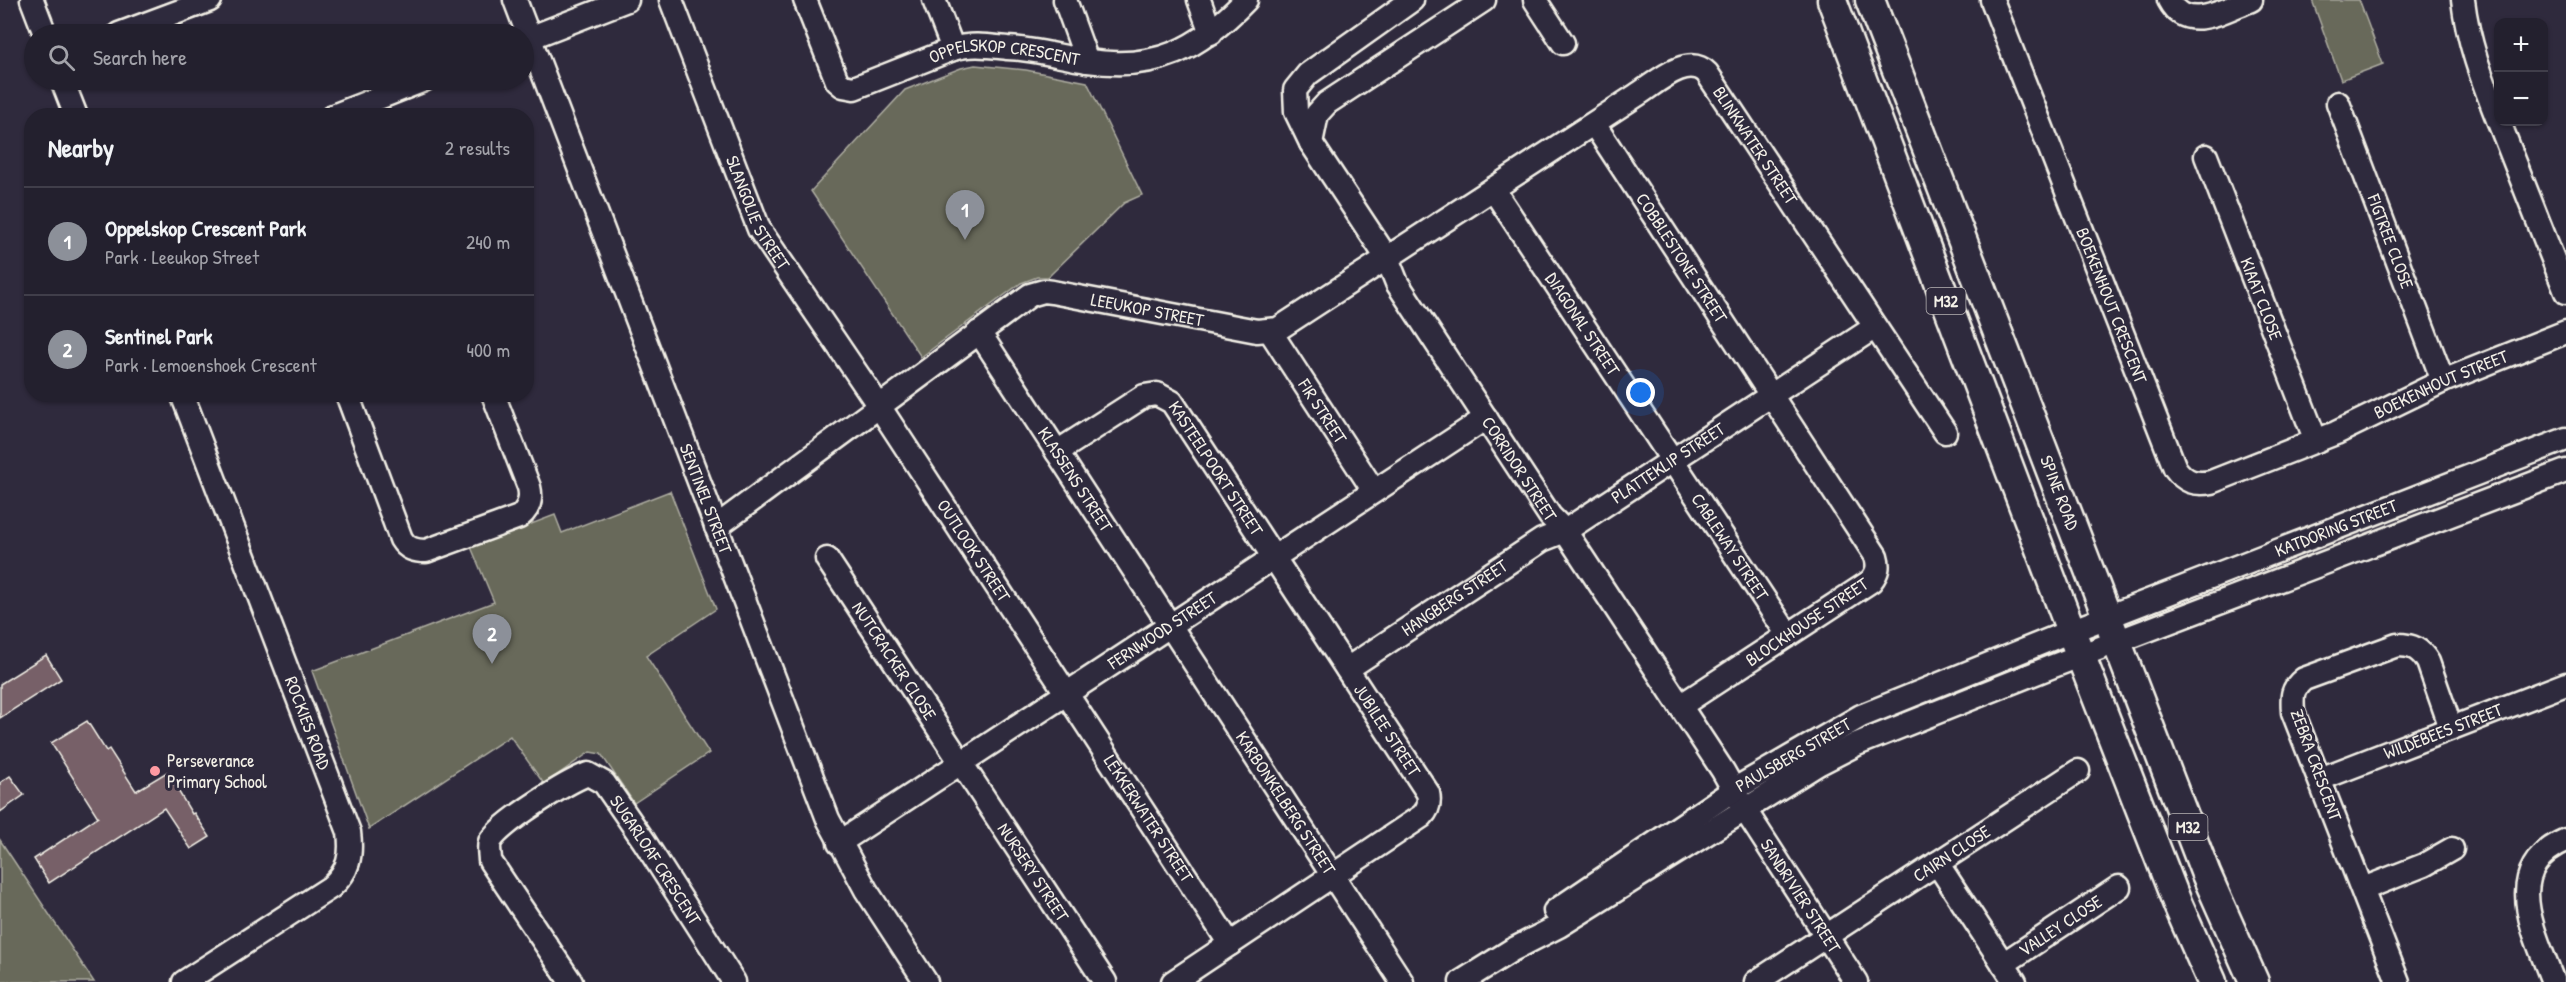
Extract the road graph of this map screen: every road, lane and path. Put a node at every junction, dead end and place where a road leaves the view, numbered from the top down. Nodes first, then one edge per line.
1 (32, 0) edge
2 (515, 0) edge
3 (627, 0) edge
4 (671, 0) edge
5 (806, 0) edge
6 (934, 0) edge
7 (1065, 0) edge
8 (1199, 0) edge
9 (1246, 0) edge
10 (1412, 0) edge
11 (1535, 0) edge
12 (1832, 0) edge
13 (1870, 0) edge
14 (1992, 0) edge
15 (2169, 0) edge
16 (2251, 0) edge
17 (2463, 0) edge
18 (200, 2) edge
19 (1478, 2) edge
20 (41, 24) edge
21 (144, 24) edge
22 (522, 24) edge
23 (1211, 33) junction
24 (534, 36) edge
25 (1563, 43) dead end
26 (953, 49) junction
27 (534, 60) edge
28 (1087, 61) junction
29 (66, 90) edge
30 (399, 90) edge
31 (2338, 103) dead end
32 (73, 108) edge
33 (353, 108) edge
34 (2494, 108) edge
35 (1593, 124) junction
36 (2501, 126) edge
37 (1311, 143) junction
38 (2206, 156) dead end
39 (1492, 189) junction
40 (1387, 258) junction
41 (2566, 292) edge
42 (1875, 327) junction
43 (1270, 331) junction
44 (979, 332) junction
45 (2566, 332) edge
46 (2443, 381) junction
47 (1770, 394) junction
48 (186, 402) edge
49 (350, 402) edge
50 (496, 402) edge
51 (879, 406) junction
52 (1486, 418) junction
53 (1945, 432) dead end
54 (2566, 439) edge
55 (2316, 441) junction
56 (1056, 452) junction
57 (1671, 459) junction
58 (2566, 471) edge
59 (1374, 491) junction
60 (716, 527) junction
61 (1565, 531) junction
62 (1274, 558) junction
63 (827, 559) dead end
64 (1169, 626) junction
65 (2112, 630) junction
66 (1788, 635) junction
67 (2076, 643) junction
68 (1347, 669) junction
69 (2566, 684) edge
70 (1066, 694) junction
71 (1680, 706) junction
72 (2451, 728) junction
73 (962, 762) junction
74 (2078, 771) dead end
75 (2320, 779) junction
76 (1735, 789) junction
77 (1745, 810) junction
78 (2566, 840) edge
79 (839, 843) junction
80 (2452, 849) dead end
81 (1937, 863) junction
82 (1334, 876) junction
83 (2119, 887) dead end
84 (2362, 889) junction
85 (1826, 935) junction
86 (1230, 944) junction
87 (1512, 950) junction
88 (2009, 973) edge
89 (184, 982) edge
90 (571, 982) edge
91 (734, 982) edge
92 (926, 982) edge
93 (1105, 982) edge
94 (1173, 982) edge
95 (1402, 982) edge
96 (1461, 982) edge
97 (1755, 982) edge
98 (1856, 982) edge
99 (2212, 982) edge
100 (2254, 982) edge
101 (2398, 982) edge
102 (2553, 982) edge

1 - 20 street
2 - 22 street, SENTINEL STREET
3 - 24 street
4 - 51 street, SLANGOLIE STREET
5 - 26 street, OPPELSKOP CRESCENT
6 - 26 street
7 - 28 street
8 - 23 street
9 - 23 street, OPPELSKOP CRESCENT
10 - 37 street, CORRIDOR STREET
11 - 25 street
12 - 67 main road, M32
13 - 65 main road, SPINE ROAD / M32
14 - 55 street, BOEKENHOUT CRESCENT
15 - 16 street
17 - 34 street
18 - 21 street
19 - 37 street
23 - 28 street, OPPELSKOP CRESCENT
26 - 28 street, OPPELSKOP CRESCENT
27 - 60 street, SENTINEL STREET
29 - 32 street
30 - 33 street
31 - 46 street, FIGTREE CLOSE
35 - 39 street
35 - 42 street, BLINKWATER STREET
35 - 47 street, COBBLESTONE STREET
36 - 41 street
37 - 40 street, CORRIDOR STREET
38 - 55 street, KIAAT CLOSE
39 - 40 street
39 - 57 street, DIAGONAL STREET
40 - 43 street
40 - 52 street, CORRIDOR STREET
42 - 47 street
42 - 53 street, BLINKWATER STREET
43 - 44 street, LEEUKOP STREET
43 - 59 street, FIR STREET
44 - 51 street, LEEUKOP STREET
44 - 56 street, KLASSENS STREET
45 - 46 street, BOEKENHOUT STREET
46 - 55 street, BOEKENHOUT STREET
47 - 57 street, PLATTEKLIP STREET
47 - 66 street, BLOCKHOUSE STREET
48 - 89 street, ROCKIES ROAD
49 - 50 street
51 - 60 street, LEEUKOP STREET
51 - 70 street, OUTLOOK STREET
52 - 59 street, FERNWOOD STREET
52 - 61 street, CORRIDOR STREET
54 - 65 street, KATDORING STREET
56 - 62 street, KASTEELPOORT STREET
56 - 64 street, KLASSENS STREET
57 - 61 street, PLATTEKLIP STREET
57 - 66 street, CABLEWAY STREET
58 - 65 street, KATDORING STREET
59 - 62 street, FERNWOOD STREET
60 - 79 street, SENTINEL STREET
61 - 68 street, HANGBERG STREET
61 - 71 street, CORRIDOR STREET
62 - 64 street, FERNWOOD STREET
62 - 68 street, JUBILEE STREET
63 - 73 street, NUTCRACKER CLOSE
64 - 70 street, FERNWOOD STREET
64 - 82 street, KARBONKELBERG STREET
65 - 67 street, PAULSBERG STREET
65 - 100 main road, SPINE ROAD / M32
66 - 71 street, BLOCKHOUSE STREET
67 - 76 street, PAULSBERG STREET
67 - 77 street, PAULSBERG STREET
67 - 99 main road, M32
68 - 82 street, JUBILEE STREET
69 - 72 street, WILDEBEES STREET
70 - 73 street, FERNWOOD STREET
70 - 86 street, LEKKERWATER STREET
71 - 76 street, CORRIDOR STREET
72 - 75 street, WILDEBEES STREET
72 - 75 street, ZEBRA CRESCENT
73 - 79 street, FERNWOOD STREET
73 - 93 street, NURSERY STREET
74 - 81 street, CAIRN CLOSE
75 - 84 street, ZEBRA CRESCENT
76 - 77 street, SANDRIVIER STREET
76 - 87 street, PAULSBERG STREET
77 - 85 street, SANDRIVIER STREET
77 - 87 street, PAULSBERG STREET
78 - 102 street
79 - 92 street, SENTINEL STREET
80 - 84 street
81 - 85 street, CAIRN CLOSE
81 - 88 street
82 - 86 street
82 - 95 street, KARBONKELBERG STREET
83 - 88 street, VALLEY CLOSE
84 - 101 street, ZEBRA CRESCENT
85 - 97 street, CAIRN CLOSE
85 - 98 street, SANDRIVIER STREET
86 - 94 street
87 - 96 street, PAULSBERG STREET
90 - 91 street, SUGARLOAF CRESCENT

